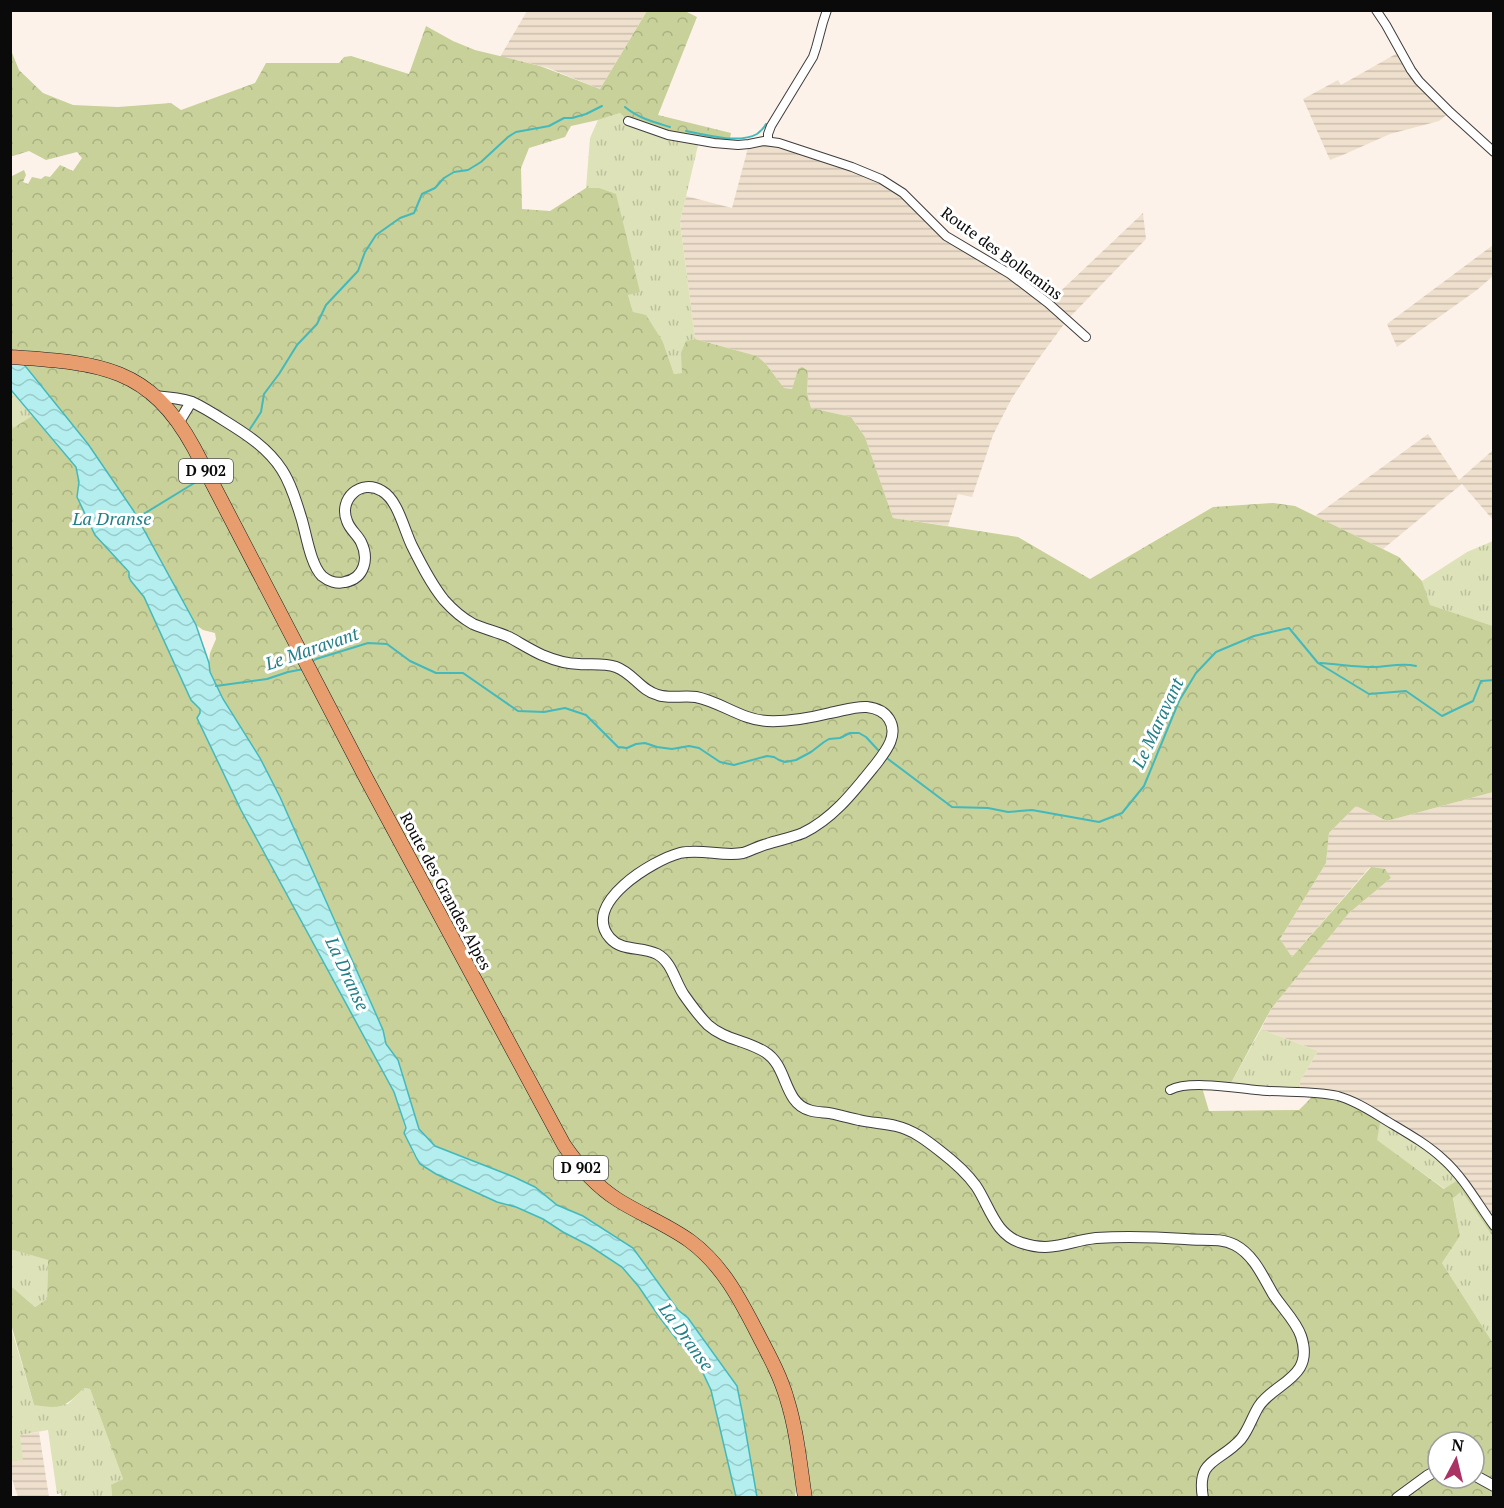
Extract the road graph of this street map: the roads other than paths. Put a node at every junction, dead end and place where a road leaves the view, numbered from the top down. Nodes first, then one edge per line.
1 (828, 10) edge
2 (1376, 10) edge
3 (628, 120) dead end
4 (768, 141) junction
5 (1494, 152) edge
6 (1086, 337) dead end
7 (10, 357) edge
8 (154, 396) junction
9 (191, 402) junction
10 (179, 422) junction
11 (1170, 1090) dead end
12 (1494, 1226) edge
13 (1426, 1477) edge
14 (805, 1497) edge
15 (1203, 1497) edge
16 (1397, 1497) edge

1 - 4 street
2 - 5 street
3 - 4 street, Route des Bollemins
4 - 6 street, Route des Bollemins
7 - 8 main road, Route des Grandes Alpes / D 902
8 - 9 street
8 - 10 main road, Route des Grandes Alpes / D 902
9 - 10 street
9 - 15 street
10 - 14 main road, Route des Grandes Alpes / D 902
11 - 12 street
13 - 16 street

